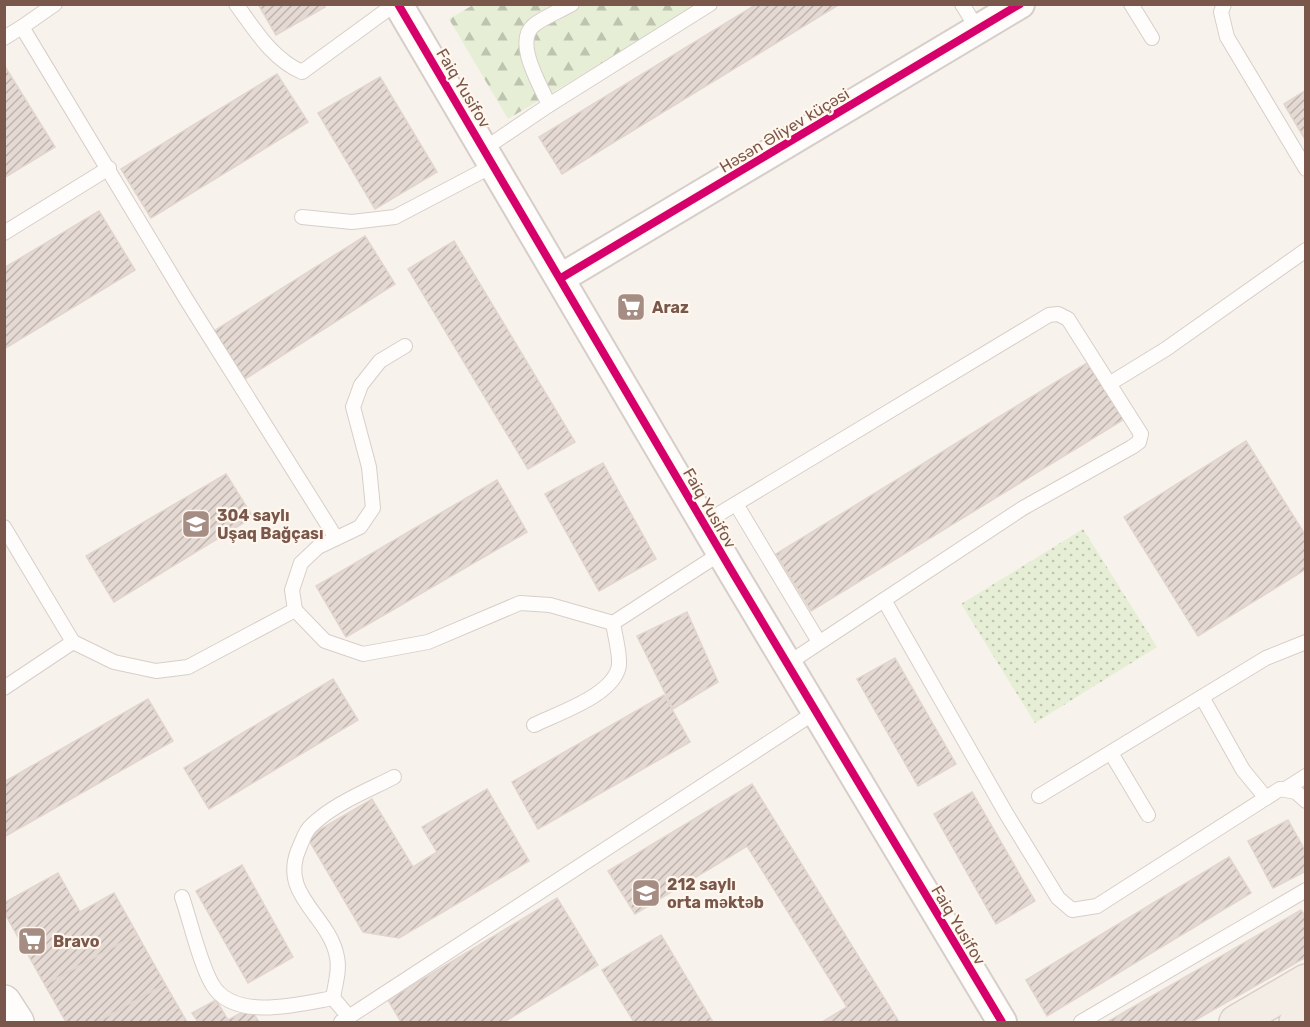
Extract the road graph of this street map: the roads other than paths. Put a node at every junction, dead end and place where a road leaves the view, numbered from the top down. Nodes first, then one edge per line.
1 (56, 4) edge
2 (236, 4) edge
3 (397, 4) edge
4 (572, 4) edge
5 (710, 4) edge
6 (962, 4) edge
7 (1020, 4) edge
8 (1131, 4) edge
9 (1224, 4) edge
10 (22, 27) junction
11 (978, 30) junction
12 (4, 38) edge
13 (1152, 38) dead end
14 (549, 105) junction
15 (489, 157) junction
16 (109, 168) junction
17 (1305, 169) edge
18 (302, 217) dead end
19 (7, 226) edge
20 (1305, 250) edge
21 (561, 278) junction
22 (405, 346) dead end
23 (1109, 384) junction
24 (736, 504) junction
25 (704, 524) junction
26 (4, 527) edge
27 (336, 538) junction
28 (721, 553) junction
29 (884, 600) junction
30 (295, 610) junction
31 (613, 623) junction
32 (73, 642) junction
33 (819, 642) junction
34 (1305, 642) edge
35 (787, 664) junction
36 (4, 688) edge
37 (1202, 697) junction
38 (817, 711) junction
39 (534, 725) dead end
40 (1111, 753) junction
41 (1305, 776) edge
42 (394, 777) dead end
43 (1287, 788) junction
44 (1039, 796) dead end
45 (1266, 798) junction
46 (1305, 801) edge
47 (1149, 815) dead end
48 (1305, 890) edge
49 (182, 897) dead end
50 (1305, 981) edge
51 (333, 998) junction
52 (4, 1002) edge
53 (1305, 1017) edge
54 (345, 1020) edge
55 (17, 1023) edge
56 (1002, 1023) edge
57 (1081, 1023) edge
58 (1236, 1023) edge
59 (1296, 1023) edge

1 - 10 lane
2 - 3 lane
3 - 15 street, Faiq Yusifov
4 - 14 lane
5 - 14 lane
6 - 11 lane
7 - 11 street, Həsən Əliyev küçəsi
8 - 13 lane
9 - 17 lane
10 - 12 lane
10 - 16 lane
11 - 21 street, Həsən Əliyev küçəsi
14 - 15 lane
15 - 18 lane
15 - 21 street, Faiq Yusifov
16 - 19 lane
16 - 27 lane
20 - 23 lane
21 - 25 street, Faiq Yusifov
22 - 27 lane
23 - 24 lane
23 - 29 lane
24 - 25 lane
24 - 33 lane
25 - 28 street, Faiq Yusifov
26 - 32 lane
27 - 30 lane
28 - 31 lane
28 - 35 street, Faiq Yusifov
29 - 33 lane
29 - 45 lane
30 - 31 lane
30 - 32 lane
31 - 39 lane
32 - 36 lane
33 - 35 lane
34 - 37 lane
35 - 38 street, Faiq Yusifov
37 - 40 lane
37 - 45 lane
38 - 54 lane
38 - 56 street, Faiq Yusifov
40 - 44 lane
40 - 47 lane
41 - 43 lane
42 - 51 lane
43 - 45 lane
43 - 46 lane
48 - 57 lane
49 - 51 lane
50 - 58 main road
51 - 54 lane
52 - 55 main road
53 - 59 main road

